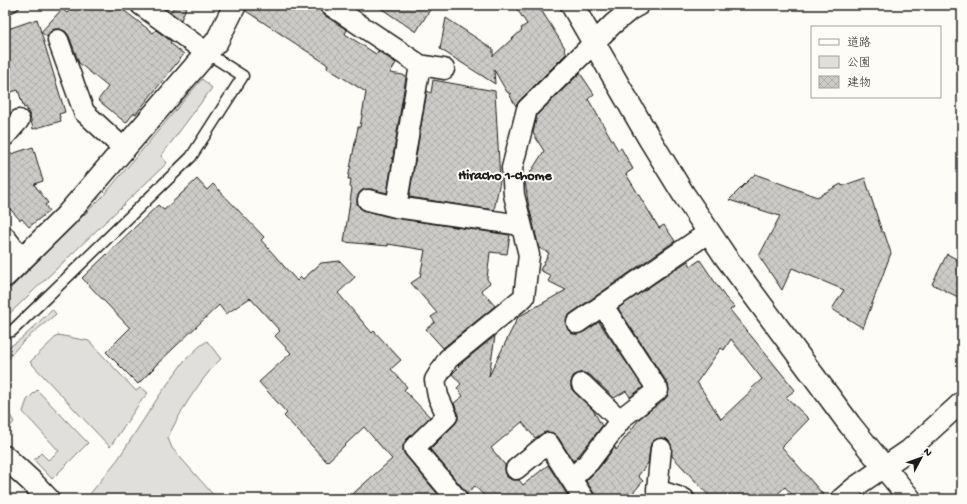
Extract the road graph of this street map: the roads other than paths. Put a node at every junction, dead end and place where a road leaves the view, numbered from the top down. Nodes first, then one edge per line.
1 (14, 5) edge
2 (141, 5) edge
3 (235, 5) edge
4 (330, 5) edge
5 (572, 5) edge
6 (639, 5) edge
7 (5, 9) edge
8 (58, 40) dead end
9 (594, 45) junction
10 (207, 53) junction
11 (420, 65) junction
12 (444, 69) dead end
13 (19, 120) dead end
14 (5, 136) edge
15 (124, 149) junction
16 (368, 200) dead end
17 (396, 206) junction
18 (522, 225) junction
19 (709, 232) junction
20 (5, 237) edge
21 (22, 259) junction
22 (5, 276) edge
23 (603, 306) junction
24 (577, 323) dead end
25 (5, 333) edge
26 (582, 384) dead end
27 (962, 402) edge
28 (625, 416) junction
29 (661, 449) dead end
30 (5, 457) edge
31 (884, 467) junction
32 (516, 469) dead end
33 (571, 479) junction
34 (48, 499) edge
35 (457, 499) edge
36 (584, 499) edge
37 (684, 499) edge
38 (841, 499) edge
39 (910, 499) edge

1 - 7 lane
2 - 10 street
3 - 10 street
4 - 11 street
5 - 9 street
6 - 9 street
8 - 15 street
9 - 18 street
9 - 19 street
10 - 15 street
10 - 25 lane
11 - 12 street
11 - 17 street
13 - 14 street
15 - 21 street
16 - 17 street
17 - 18 street
18 - 35 street
19 - 23 street
19 - 31 street
20 - 21 street
21 - 22 street
23 - 24 street
23 - 28 street
26 - 28 street
27 - 31 street
28 - 33 street
29 - 37 street
30 - 34 street
31 - 38 street
31 - 39 street
32 - 33 street
33 - 36 street

